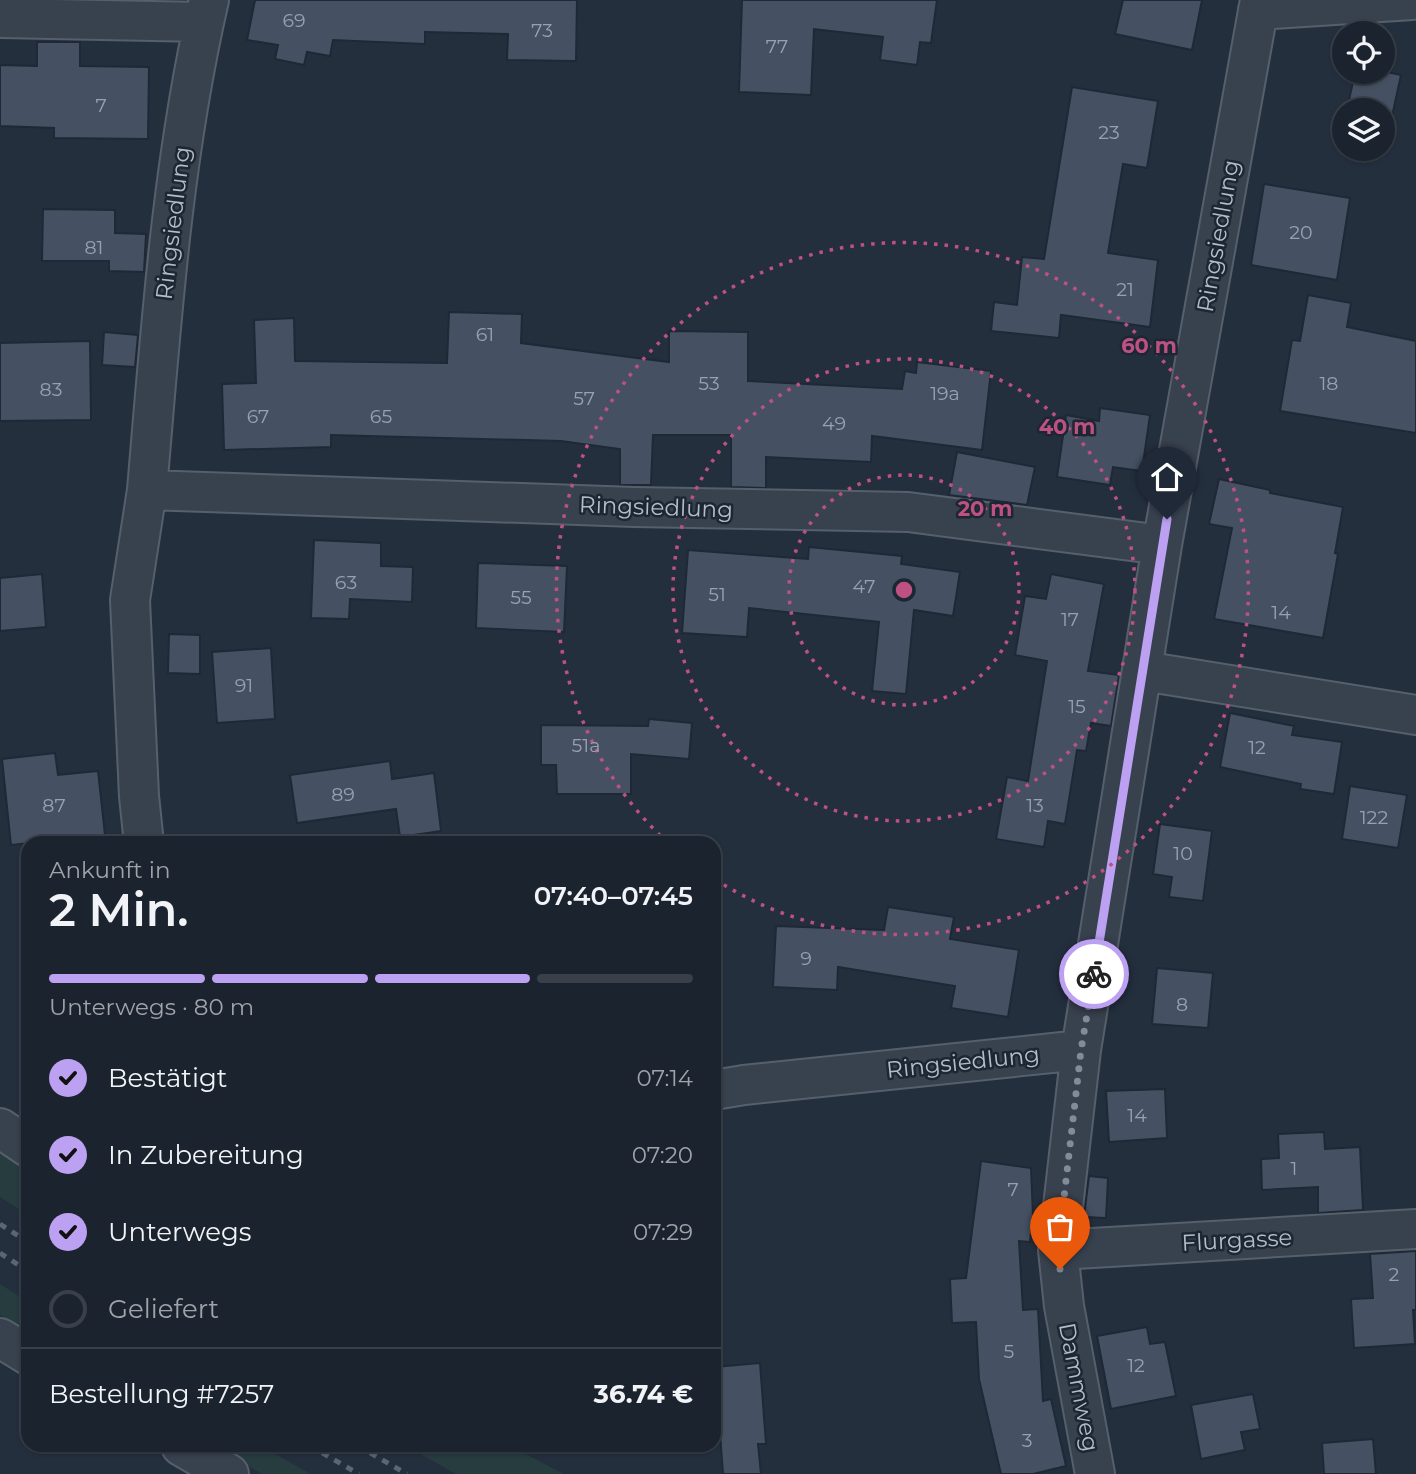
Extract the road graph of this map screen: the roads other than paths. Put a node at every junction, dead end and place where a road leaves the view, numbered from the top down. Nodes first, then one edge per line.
1 (1412, 0) edge
2 (1259, 5) edge
3 (207, 11) edge
4 (0, 18) edge
5 (147, 490) junction
6 (1162, 545) junction
7 (1143, 671) junction
8 (1416, 715) edge
9 (143, 836) edge
10 (1081, 1050) junction
11 (721, 1089) edge
12 (0, 1128) edge
13 (21, 1142) edge
14 (1416, 1229) edge
15 (1058, 1250) junction
16 (0, 1338) edge
17 (21, 1351) edge
18 (191, 1452) edge
19 (229, 1474) edge
20 (1095, 1474) edge

1 - 2 street, Ringsiedlung
2 - 6 street, Ringsiedlung
3 - 4 street
3 - 5 street, Ringsiedlung
5 - 6 street, Ringsiedlung
5 - 9 street, Ringsiedlung
6 - 7 street, Ringsiedlung
7 - 8 street
7 - 10 street, Ringsiedlung
10 - 11 street, Ringsiedlung
10 - 15 street, Dammweg
12 - 13 street
14 - 15 street, Flurgasse
15 - 20 street, Dammweg
16 - 17 street
18 - 19 street

